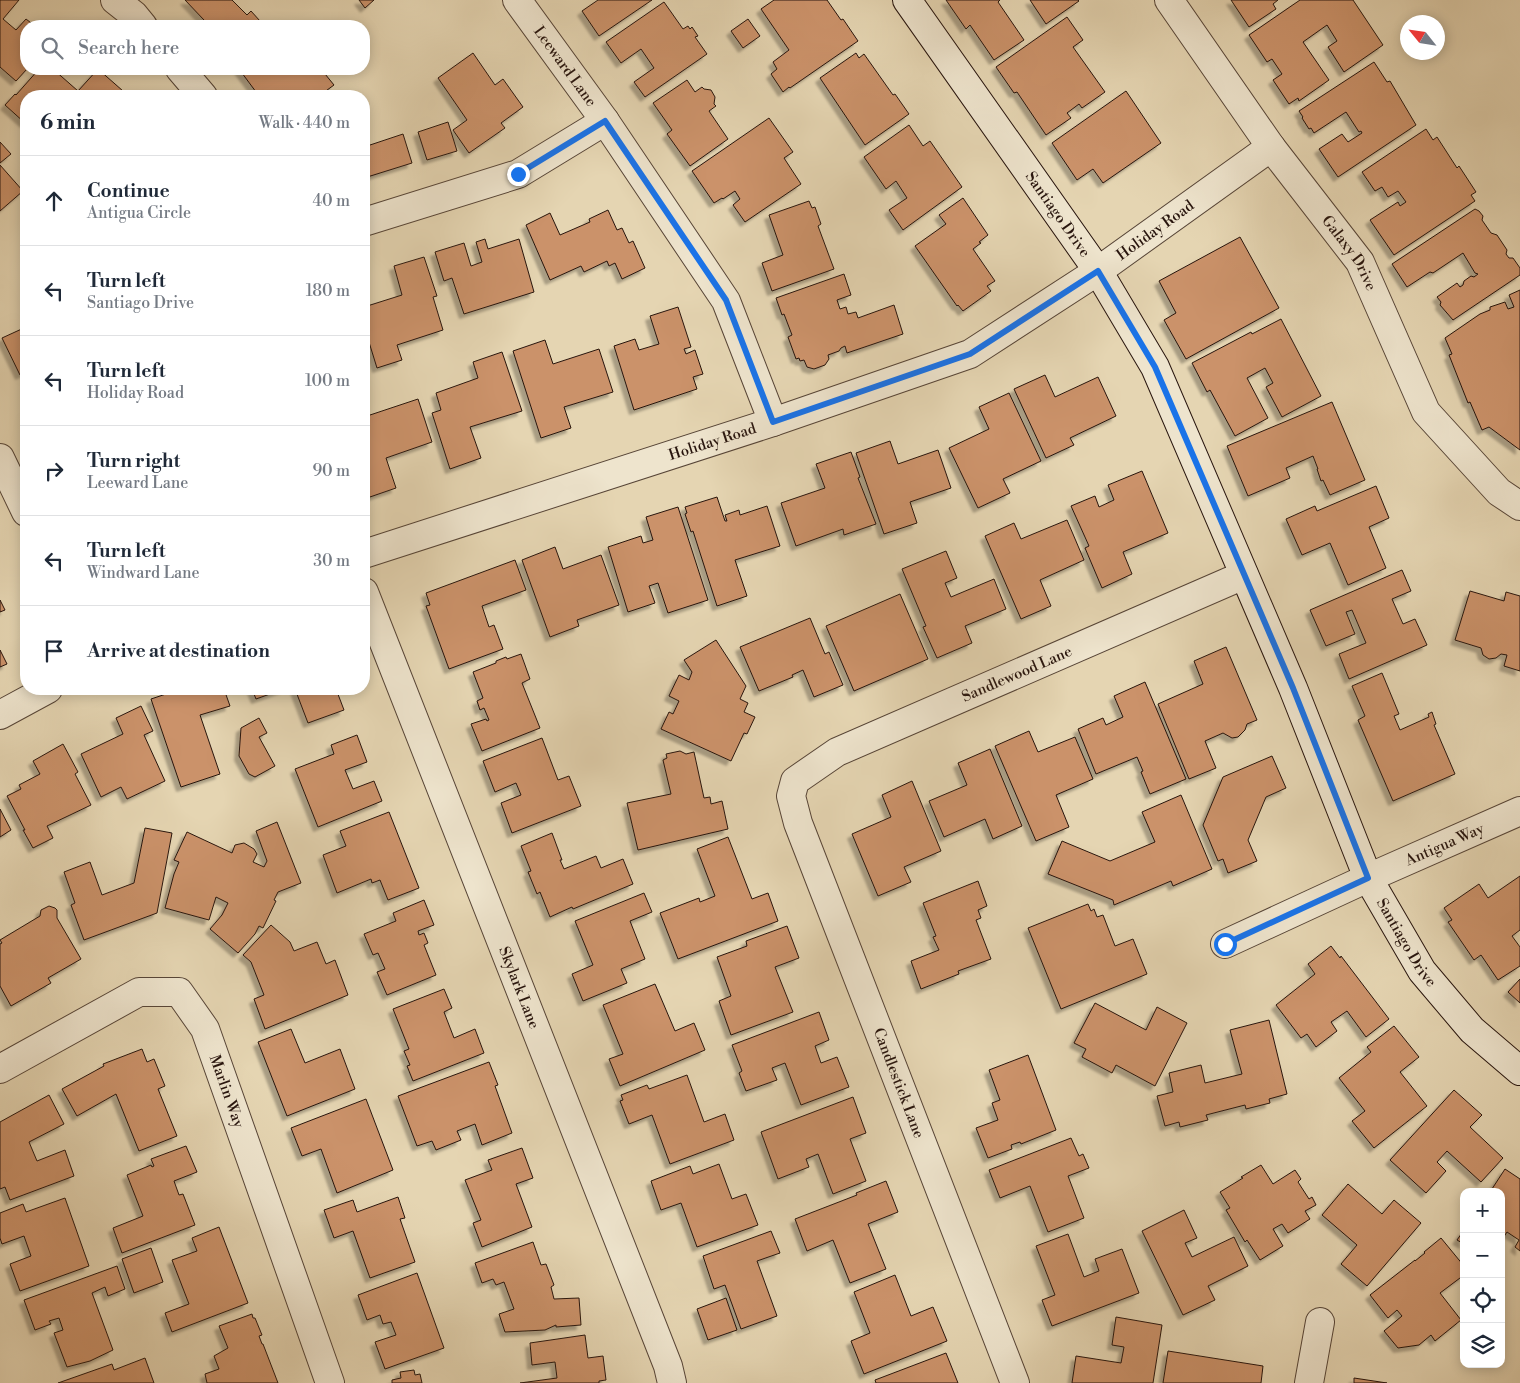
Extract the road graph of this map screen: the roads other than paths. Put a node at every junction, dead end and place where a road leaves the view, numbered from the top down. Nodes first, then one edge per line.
1 (115, 0) edge
2 (517, 0) edge
3 (907, 0) edge
4 (1170, 0) edge
5 (138, 20) edge
6 (185, 75) edge
7 (198, 90) edge
8 (605, 121) junction
9 (1271, 147) junction
10 (370, 220) edge
11 (1098, 271) junction
12 (773, 422) junction
13 (0, 458) edge
14 (20, 500) edge
15 (1520, 506) edge
16 (370, 552) edge
17 (1244, 575) junction
18 (370, 607) edge
19 (37, 695) edge
20 (0, 715) edge
21 (795, 781) joint
22 (1520, 811) edge
23 (1368, 878) junction
24 (1225, 944) dead end
25 (0, 1069) edge
26 (1520, 1071) edge
27 (1320, 1322) dead end
28 (330, 1383) edge
29 (672, 1383) edge
30 (1015, 1383) edge
31 (1309, 1383) edge

1 - 5 street
2 - 8 street, Leeward Lane
3 - 11 street, Santiago Drive
4 - 9 street, Galaxy Drive
6 - 7 street
8 - 10 street
8 - 12 street, Leeward Lane
9 - 11 street, Holiday Road
9 - 15 street, Galaxy Drive
11 - 12 street, Holiday Road
11 - 17 street, Santiago Drive
12 - 16 street, Holiday Road
13 - 14 street
17 - 21 street, Sandlewood Lane
17 - 23 street, Santiago Drive
18 - 29 street, Skylark Lane
19 - 20 street
21 - 30 street, Candlestick Lane
22 - 23 street, Antigua Way
23 - 24 street, Antigua Way
23 - 26 street, Santiago Drive
25 - 28 street, Marlin Way
27 - 31 street

